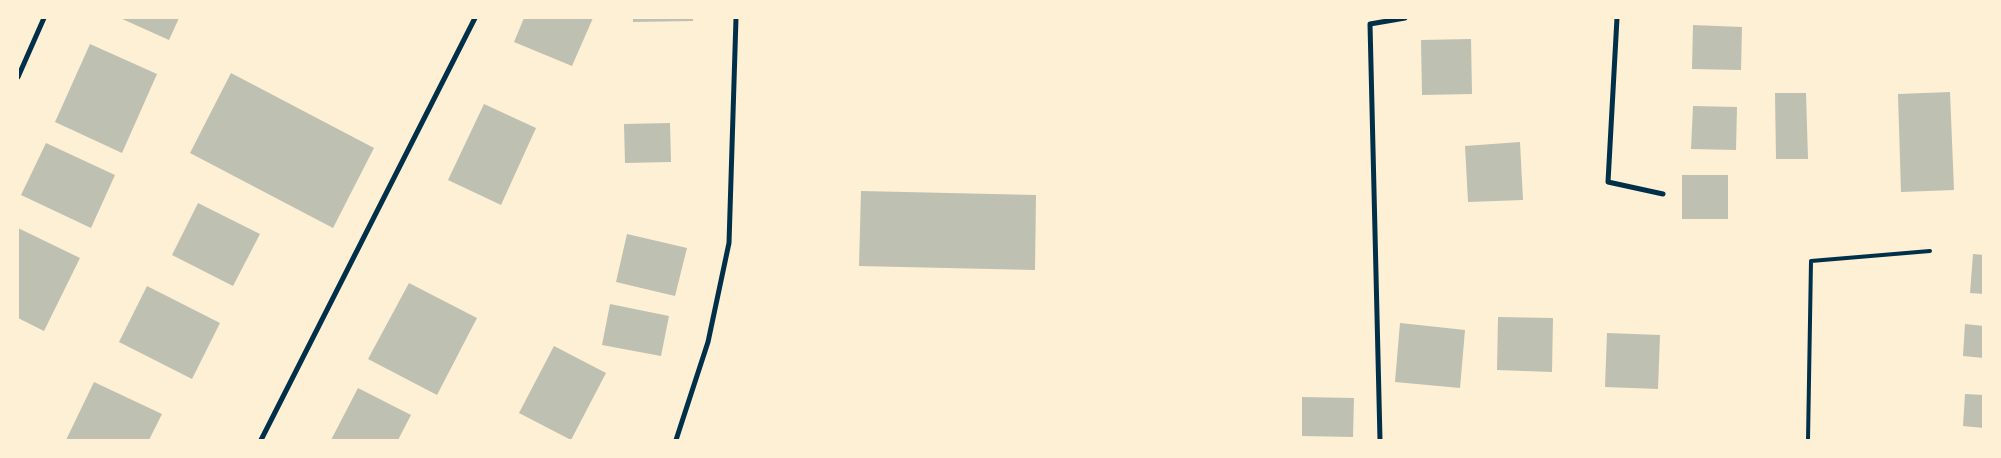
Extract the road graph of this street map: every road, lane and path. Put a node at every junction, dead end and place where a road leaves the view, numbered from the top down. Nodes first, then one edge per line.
1 (44, 18) edge
2 (474, 18) edge
3 (736, 18) edge
4 (1405, 18) edge
5 (1617, 18) edge
6 (18, 77) edge
7 (1663, 194) dead end
8 (1930, 252) dead end
9 (261, 440) edge
10 (676, 440) edge
11 (1380, 440) edge
12 (1808, 440) edge

1 - 6 street
2 - 9 street
3 - 10 street
4 - 11 street
5 - 7 street
8 - 12 lane

